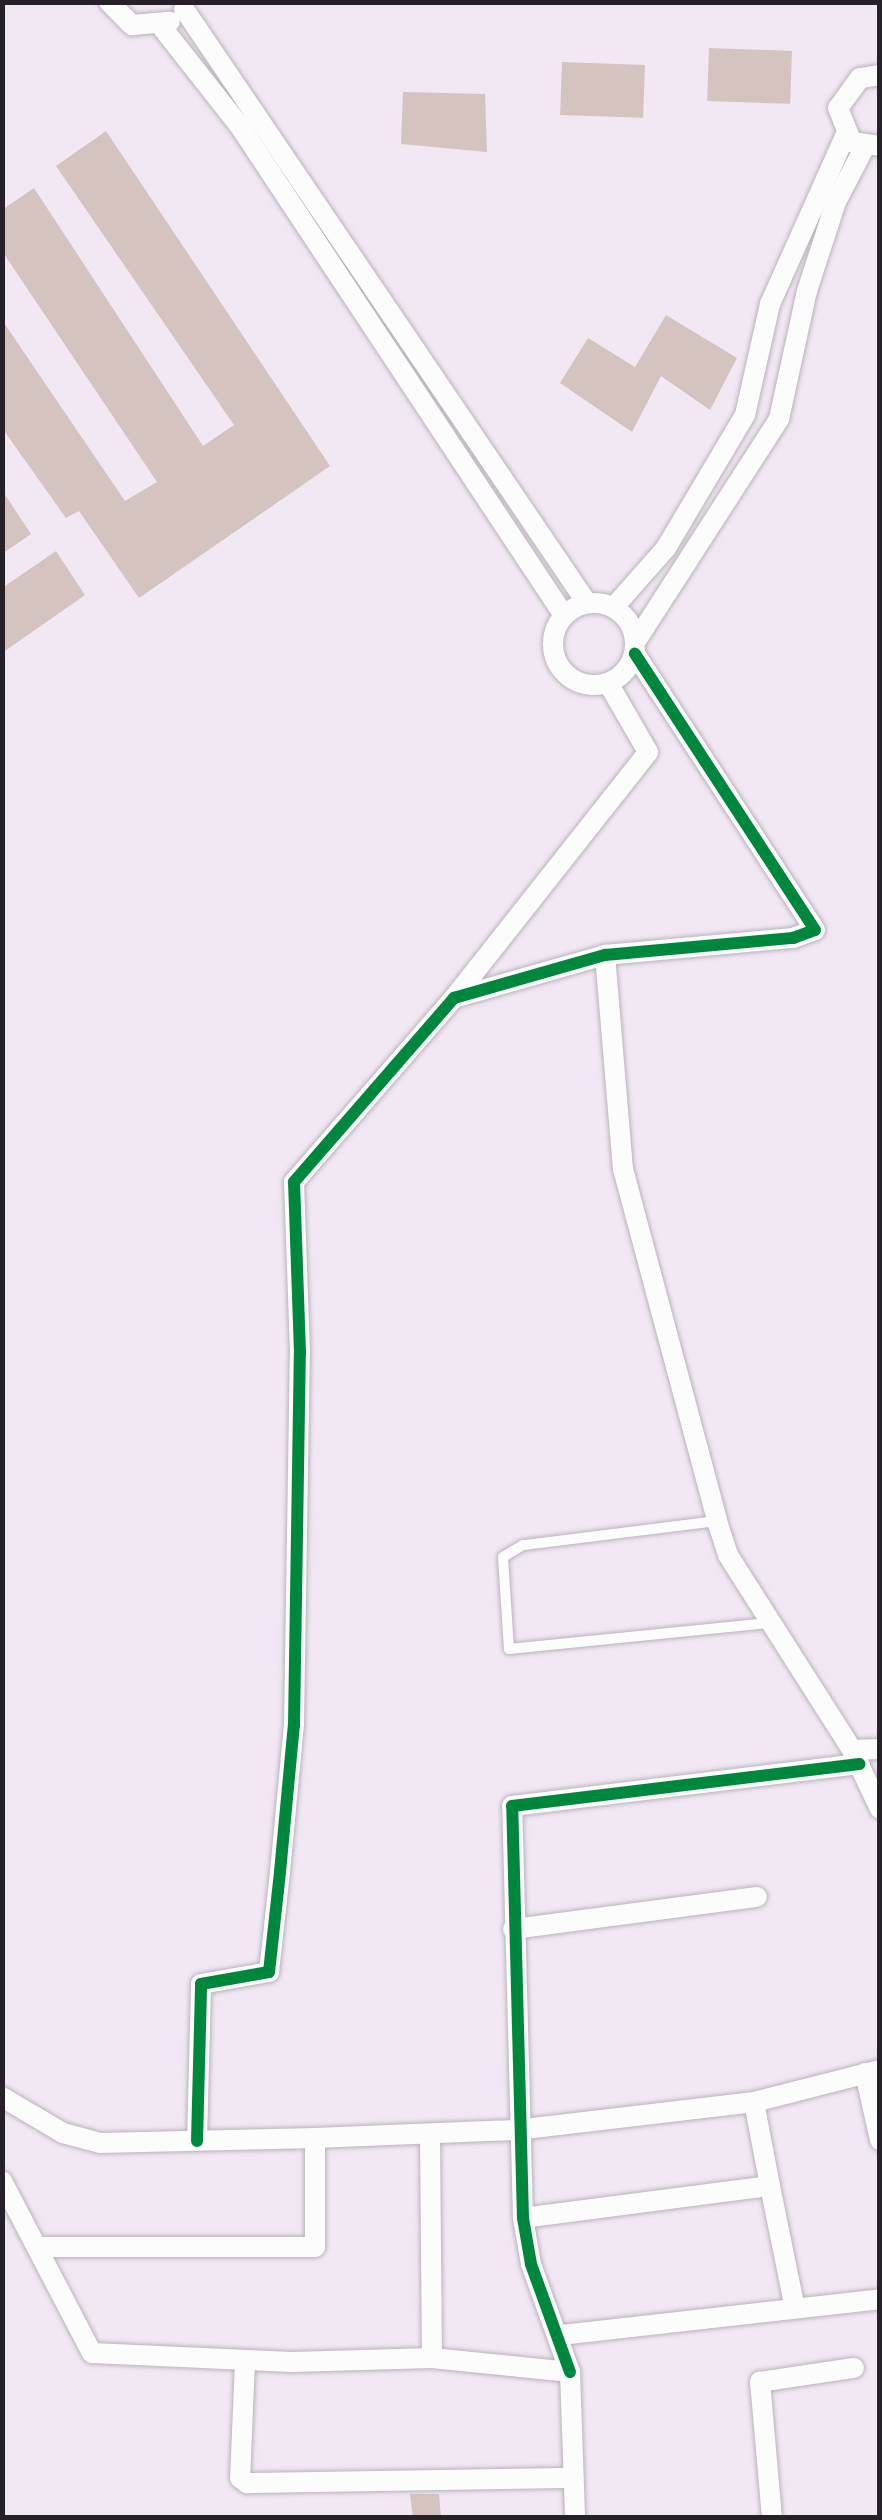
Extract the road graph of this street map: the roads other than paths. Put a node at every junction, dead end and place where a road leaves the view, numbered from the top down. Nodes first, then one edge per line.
1 (109, 2) edge
2 (186, 6) edge
3 (161, 26) junction
4 (878, 73) edge
5 (847, 132) junction
6 (872, 146) edge
7 (587, 603) junction
8 (614, 607) junction
9 (563, 614) junction
10 (636, 647) junction
11 (608, 683) junction
12 (605, 954) junction
13 (454, 998) junction
14 (717, 1521) junction
15 (770, 1623) junction
16 (880, 1749) edge
17 (855, 1757) junction
18 (880, 1809) edge
19 (757, 1897) dead end
20 (513, 1930) junction
21 (872, 2071) edge
22 (2, 2097) edge
23 (754, 2102) junction
24 (516, 2130) junction
25 (430, 2134) junction
26 (316, 2138) junction
27 (880, 2140) edge
28 (197, 2141) junction
29 (2, 2181) edge
30 (770, 2186) junction
31 (524, 2218) junction
32 (37, 2247) junction
33 (880, 2299) edge
34 (794, 2304) junction
35 (561, 2335) junction
36 (432, 2358) junction
37 (245, 2361) junction
38 (854, 2368) dead end
39 (570, 2372) junction
40 (570, 2478) junction
41 (575, 2518) edge
42 (772, 2518) edge

1 - 3 street
2 - 3 street
2 - 7 street
3 - 9 street
4 - 5 street
5 - 6 street
5 - 8 street
6 - 10 street
7 - 8 street
7 - 9 street
8 - 10 street
9 - 11 street
10 - 11 street
10 - 12 street
11 - 13 street
12 - 13 street
12 - 14 street
13 - 28 street
14 - 15 street
14 - 15 lane
15 - 17 street
16 - 17 street
17 - 18 street
17 - 20 street
19 - 20 street
20 - 24 street
21 - 23 street
21 - 27 street
22 - 28 street
23 - 24 street
23 - 30 street
24 - 25 street
24 - 31 street
25 - 26 street
25 - 36 street
26 - 28 street
26 - 32 street
29 - 32 street
30 - 31 street
30 - 34 street
31 - 35 street
32 - 37 street
33 - 34 street
34 - 35 street
35 - 39 street
36 - 37 street
36 - 39 street
37 - 40 street
38 - 42 street
39 - 40 street
40 - 41 street

